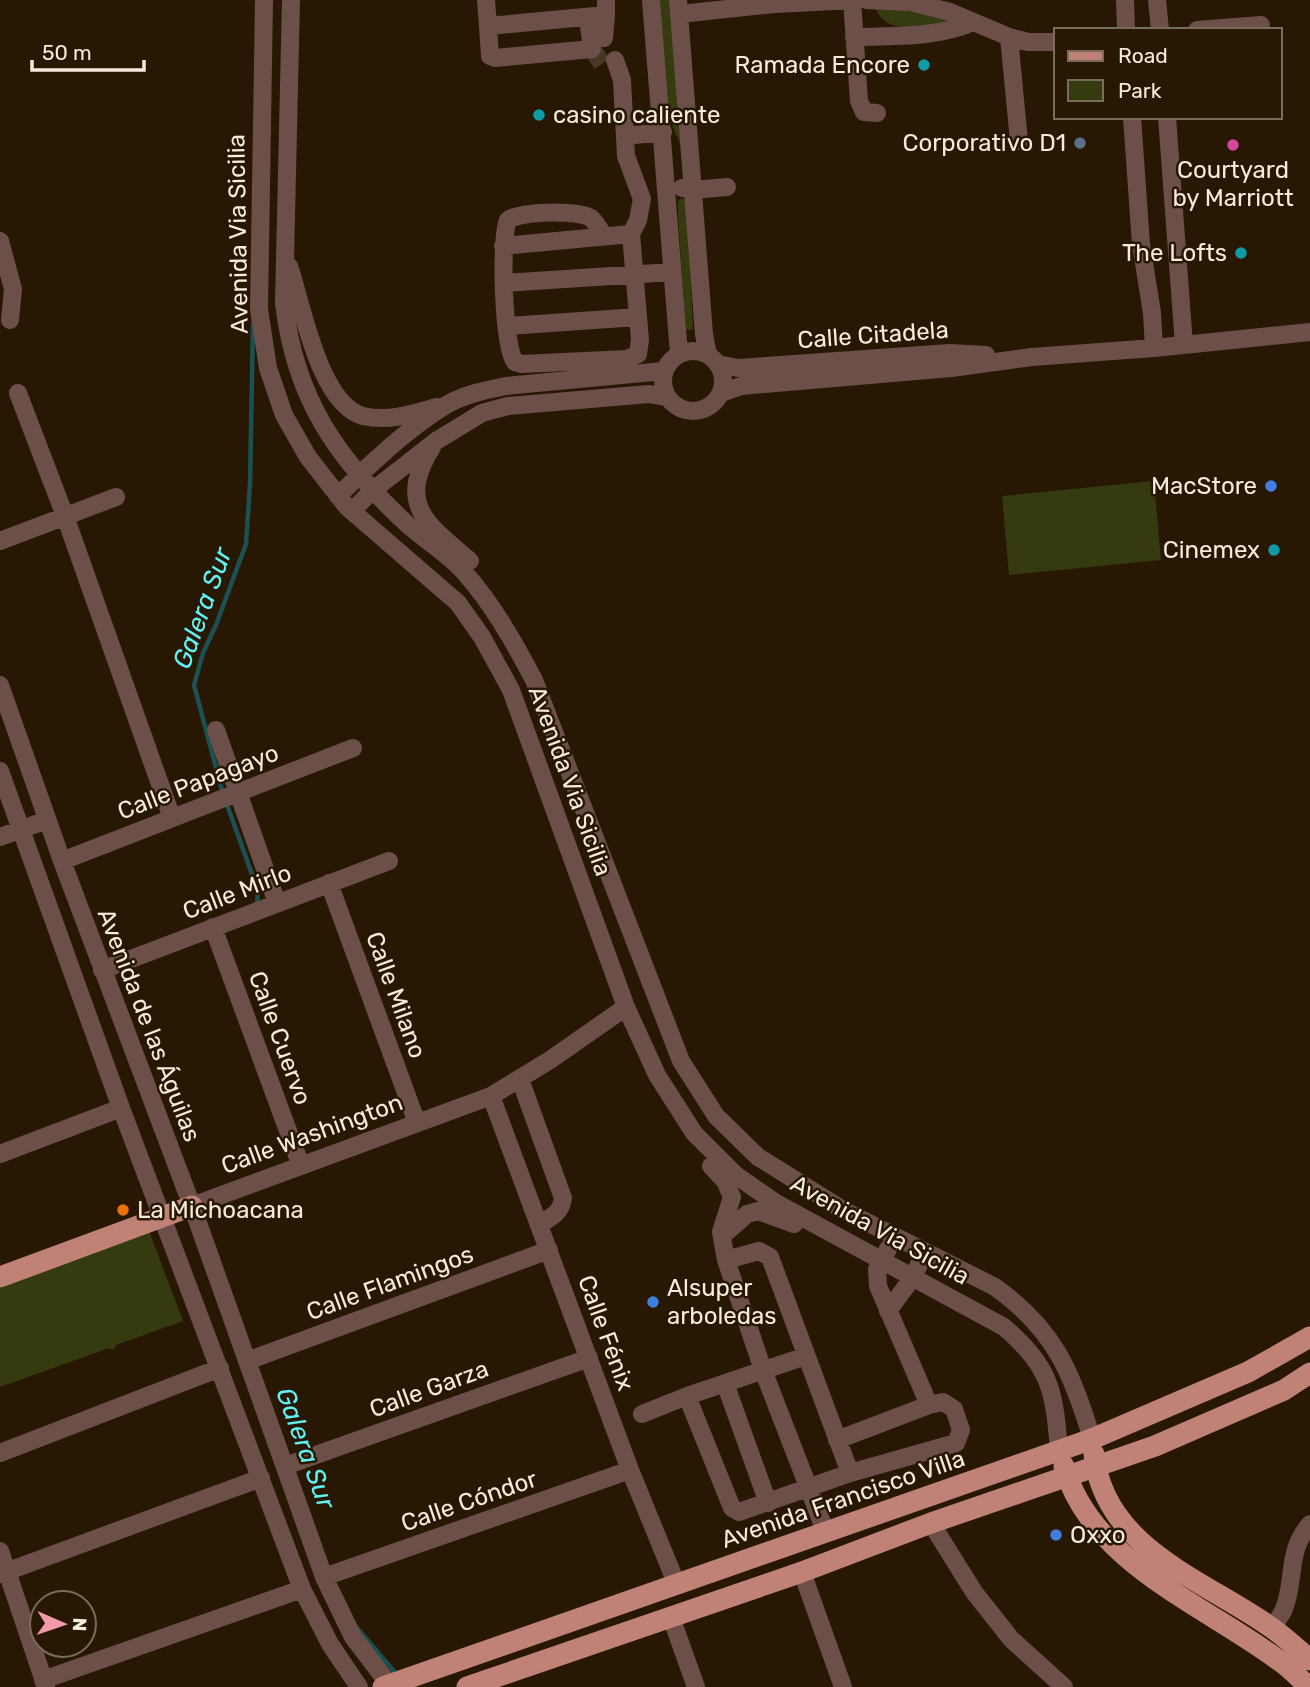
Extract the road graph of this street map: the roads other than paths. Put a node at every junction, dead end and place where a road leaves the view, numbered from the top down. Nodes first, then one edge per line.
1 (264, 0) edge
2 (291, 0) edge
3 (486, 0) edge
4 (651, 0) edge
5 (853, 0) edge
6 (866, 0) edge
7 (1125, 0) edge
8 (1157, 0) edge
9 (774, 2) edge
10 (679, 7) edge
11 (600, 11) edge
12 (973, 22) junction
13 (1261, 25) dead end
14 (488, 26) junction
15 (1126, 28) edge
16 (1160, 28) edge
17 (1223, 28) edge
18 (854, 37) junction
19 (1009, 37) junction
20 (1054, 42) edge
21 (610, 64) tunnel mouth
22 (877, 113) dead end
23 (1132, 119) edge
24 (1167, 119) edge
25 (663, 132) junction
26 (625, 135) junction
27 (1018, 141) dead end
28 (665, 170) junction
29 (727, 187) dead end
30 (692, 190) junction
31 (631, 234) junction
32 (604, 236) junction
33 (0, 241) edge
34 (503, 246) junction
35 (285, 252) junction
36 (672, 272) junction
37 (635, 275) junction
38 (504, 284) junction
39 (638, 317) junction
40 (10, 320) dead end
41 (507, 326) junction
42 (1310, 332) edge
43 (1184, 345) junction
44 (1154, 348) junction
45 (679, 354) junction
46 (1032, 357) junction
47 (713, 359) junction
48 (664, 372) junction
49 (18, 393) dead end
50 (721, 393) junction
51 (666, 397) junction
52 (450, 403) junction
53 (436, 441) junction
54 (359, 474) junction
55 (372, 491) junction
56 (116, 496) dead end
57 (338, 496) junction
58 (352, 511) junction
59 (65, 516) junction
60 (0, 541) edge
61 (484, 597) junction
62 (0, 685) edge
63 (216, 730) dead end
64 (353, 748) dead end
65 (0, 771) edge
66 (238, 793) junction
67 (172, 818) junction
68 (47, 820) junction
69 (22, 829) junction
70 (0, 837) edge
71 (389, 860) dead end
72 (62, 861) junction
73 (329, 883) junction
74 (277, 903) junction
75 (213, 927) junction
76 (102, 970) junction
77 (626, 1007) junction
78 (520, 1079) junction
79 (491, 1096) junction
80 (121, 1108) junction
81 (716, 1116) junction
82 (417, 1123) junction
83 (694, 1133) junction
84 (0, 1154) edge
85 (301, 1166) junction
86 (192, 1206) junction
87 (163, 1217) junction
88 (540, 1224) junction
89 (814, 1224) junction
90 (722, 1236) junction
91 (895, 1237) junction
92 (549, 1250) junction
93 (925, 1252) junction
94 (882, 1259) junction
95 (726, 1260) junction
96 (0, 1277) edge
97 (913, 1277) junction
98 (888, 1311) junction
99 (1310, 1337) edge
100 (806, 1356) junction
101 (589, 1358) junction
102 (247, 1361) junction
103 (220, 1368) junction
104 (763, 1370) junction
105 (1310, 1373) edge
106 (725, 1382) junction
107 (687, 1396) junction
108 (929, 1405) junction
109 (642, 1414) dead end
110 (1092, 1439) junction
111 (837, 1440) junction
112 (1059, 1450) junction
113 (0, 1453) edge
114 (285, 1466) junction
115 (1095, 1468) junction
116 (630, 1471) junction
117 (850, 1473) junction
118 (1067, 1477) junction
119 (261, 1478) junction
120 (808, 1488) junction
121 (768, 1503) junction
122 (931, 1523) junction
123 (1310, 1524) edge
124 (826, 1533) junction
125 (0, 1551) edge
126 (802, 1572) junction
127 (4, 1573) edge
128 (324, 1577) junction
129 (677, 1585) junction
130 (302, 1589) junction
131 (671, 1618) junction
132 (1272, 1628) junction
133 (1288, 1654) junction
134 (1310, 1660) edge
135 (44, 1684) edge
136 (388, 1686) edge
137 (359, 1687) edge
138 (467, 1687) edge
139 (696, 1687) edge
140 (843, 1687) edge
141 (1063, 1687) edge
142 (1309, 1687) edge

1 - 57 street, Avenida Via Sicilia
2 - 35 street, Avenida Via Sicilia
3 - 14 street
4 - 25 street
5 - 9 street
5 - 18 street
6 - 12 street
7 - 15 street
8 - 16 street
9 - 10 street
10 - 30 street
11 - 14 street
11 - 14 street
12 - 18 street
12 - 19 street
13 - 17 street
18 - 22 street
19 - 20 street
19 - 27 street
21 - 26 street
23 - 44 street
24 - 43 street
25 - 26 street
25 - 28 street
26 - 31 street
28 - 30 street
28 - 36 street
29 - 30 street
30 - 47 street
31 - 32 street
31 - 37 street
32 - 34 street
32 - 34 street
33 - 40 street
34 - 38 street
35 - 52 street
35 - 54 street, Avenida Via Sicilia
36 - 37 street
36 - 45 street
37 - 38 street
37 - 39 street
38 - 41 street
39 - 41 street
39 - 41 street
42 - 43 street, Calle Citadela
43 - 44 street, Calle Citadela
44 - 46 street, Calle Citadela
45 - 47 street
45 - 48 street
46 - 47 street, Calle Citadela
46 - 50 street, Calle Citadela
47 - 50 street
48 - 51 street
48 - 52 street
49 - 59 street
50 - 51 street
51 - 53 street
52 - 54 street
53 - 55 street
53 - 61 street
54 - 55 street, Avenida Via Sicilia
54 - 57 street
55 - 58 street
55 - 61 street, Avenida Via Sicilia
56 - 59 street
57 - 58 street, Avenida Via Sicilia
58 - 77 street, Avenida Via Sicilia
59 - 60 street
59 - 67 street
61 - 81 street, Avenida Via Sicilia
62 - 68 street, Avenida de las Águilas
63 - 66 street
64 - 66 street, Calle Papagayo
65 - 69 street, Avenida de las Águilas
66 - 67 street, Calle Papagayo
66 - 74 street
67 - 72 street, Calle Papagayo
68 - 69 street
68 - 72 street, Avenida de las Águilas
69 - 70 street
69 - 80 street, Avenida de las Águilas
71 - 73 street, Calle Mirlo
72 - 76 street, Avenida de las Águilas
73 - 74 street, Calle Mirlo
73 - 82 street, Calle Milano
74 - 75 street, Calle Mirlo
75 - 76 street, Calle Mirlo
75 - 85 street, Calle Cuervo
76 - 86 street, Avenida de las Águilas
77 - 78 street, Calle Washington
77 - 83 street, Avenida Via Sicilia
78 - 79 street, Calle Washington
78 - 88 street
79 - 82 street, Calle Washington
79 - 88 street, Calle Fénix
80 - 84 street
80 - 87 street, Avenida de las Águilas
81 - 83 street
81 - 91 street, Avenida Via Sicilia
82 - 85 street, Calle Washington
83 - 89 street, Avenida Via Sicilia
83 - 90 street
85 - 86 street, Calle Washington
86 - 87 main road, Calle Washington
86 - 102 street, Avenida de las Águilas
87 - 96 main road, Calle Washington
87 - 103 street, Avenida de las Águilas
88 - 92 street, Calle Fénix
89 - 90 street
89 - 94 street, Avenida Via Sicilia
90 - 95 street
91 - 93 street, Avenida Via Sicilia
91 - 94 street
92 - 101 street, Calle Fénix
92 - 102 street, Calle Flamingos
93 - 97 street
93 - 110 street, Avenida Via Sicilia
94 - 97 street, Avenida Via Sicilia
94 - 98 street
95 - 100 street
95 - 104 street
97 - 98 street
97 - 112 street, Avenida Via Sicilia
98 - 108 street
99 - 110 main road, Avenida Francisco Villa
100 - 104 street
100 - 111 street
101 - 114 street, Calle Garza
101 - 116 street, Calle Fénix
102 - 114 street, Avenida de las Águilas
103 - 113 street
103 - 119 street, Avenida de las Águilas
104 - 106 street
104 - 120 street
105 - 115 main road
106 - 107 street
106 - 121 street
107 - 109 street
107 - 121 street
108 - 111 street
108 - 117 street
110 - 112 main road, Avenida Francisco Villa
110 - 115 main road
111 - 117 street
112 - 118 main road
112 - 124 main road, Avenida Francisco Villa
114 - 128 street, Avenida de las Águilas
115 - 118 main road
115 - 132 main road
116 - 128 street, Calle Cóndor
116 - 129 street, Calle Fénix
117 - 120 street
118 - 122 main road
118 - 133 main road
119 - 127 street
119 - 130 street, Avenida de las Águilas
120 - 121 street
120 - 124 street
122 - 126 main road
122 - 141 street
123 - 132 street
124 - 126 main road
124 - 129 main road, Avenida Francisco Villa
125 - 127 street
126 - 131 main road
126 - 140 street
127 - 135 street
128 - 136 street, Avenida de las Águilas
129 - 131 main road
129 - 136 main road, Avenida Francisco Villa
130 - 135 street
130 - 137 street, Avenida de las Águilas
131 - 138 main road
131 - 139 street
132 - 133 main road
133 - 134 main road
133 - 142 main road

